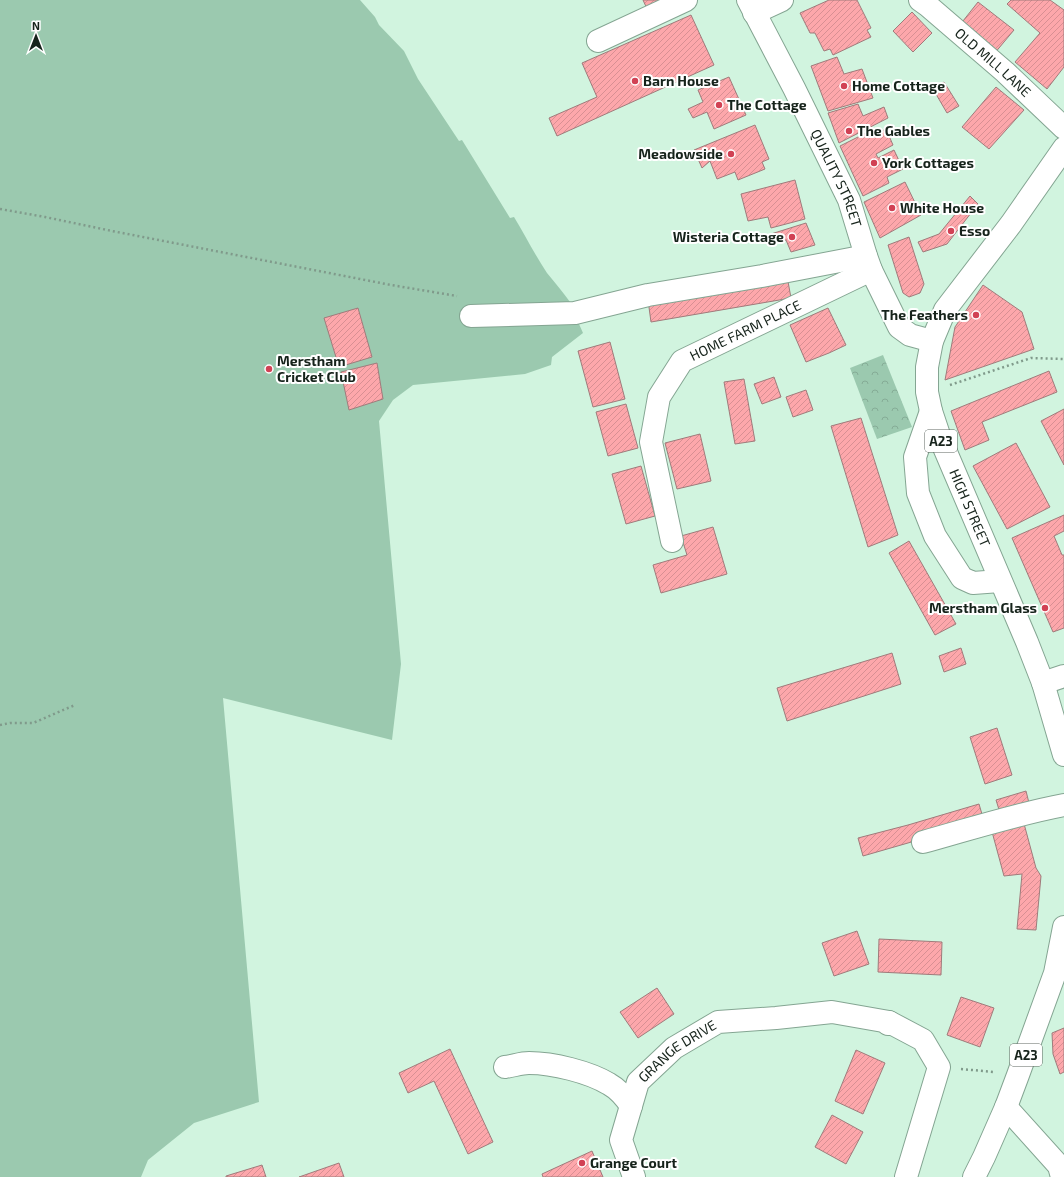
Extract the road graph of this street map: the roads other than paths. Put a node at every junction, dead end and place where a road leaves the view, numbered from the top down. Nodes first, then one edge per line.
1 (686, 0) edge
2 (782, 0) edge
3 (920, 0) edge
4 (751, 6) edge
5 (598, 41) dead end
6 (1064, 128) edge
7 (1064, 148) edge
8 (868, 263) junction
9 (471, 316) dead end
10 (932, 342) junction
11 (929, 402) junction
12 (672, 542) dead end
13 (1000, 581) junction
14 (1064, 676) edge
15 (1043, 683) junction
16 (1064, 755) edge
17 (1064, 805) edge
18 (923, 842) dead end
19 (1064, 928) edge
20 (505, 1067) dead end
21 (631, 1106) junction
22 (1006, 1107) junction
23 (634, 1177) edge
24 (906, 1177) edge
25 (974, 1177) edge
26 (1062, 1177) edge

1 - 5 street
2 - 4 street
3 - 6 street, OLD MILL LANE
4 - 8 street, QUALITY STREET
7 - 10 street, HIGH STREET / A23
8 - 9 street
8 - 10 street, QUALITY STREET
8 - 12 street, HOME FARM PLACE
10 - 11 street, HIGH STREET / A23
11 - 13 street, HIGH STREET / A23
11 - 13 street
13 - 15 street, HIGH STREET / A23
14 - 15 street
15 - 16 street, HIGH STREET / A23
17 - 18 street
19 - 22 street, A23
20 - 21 street
21 - 23 street, GRANGE DRIVE
21 - 24 street, GRANGE DRIVE
22 - 25 street, A23
22 - 26 street

